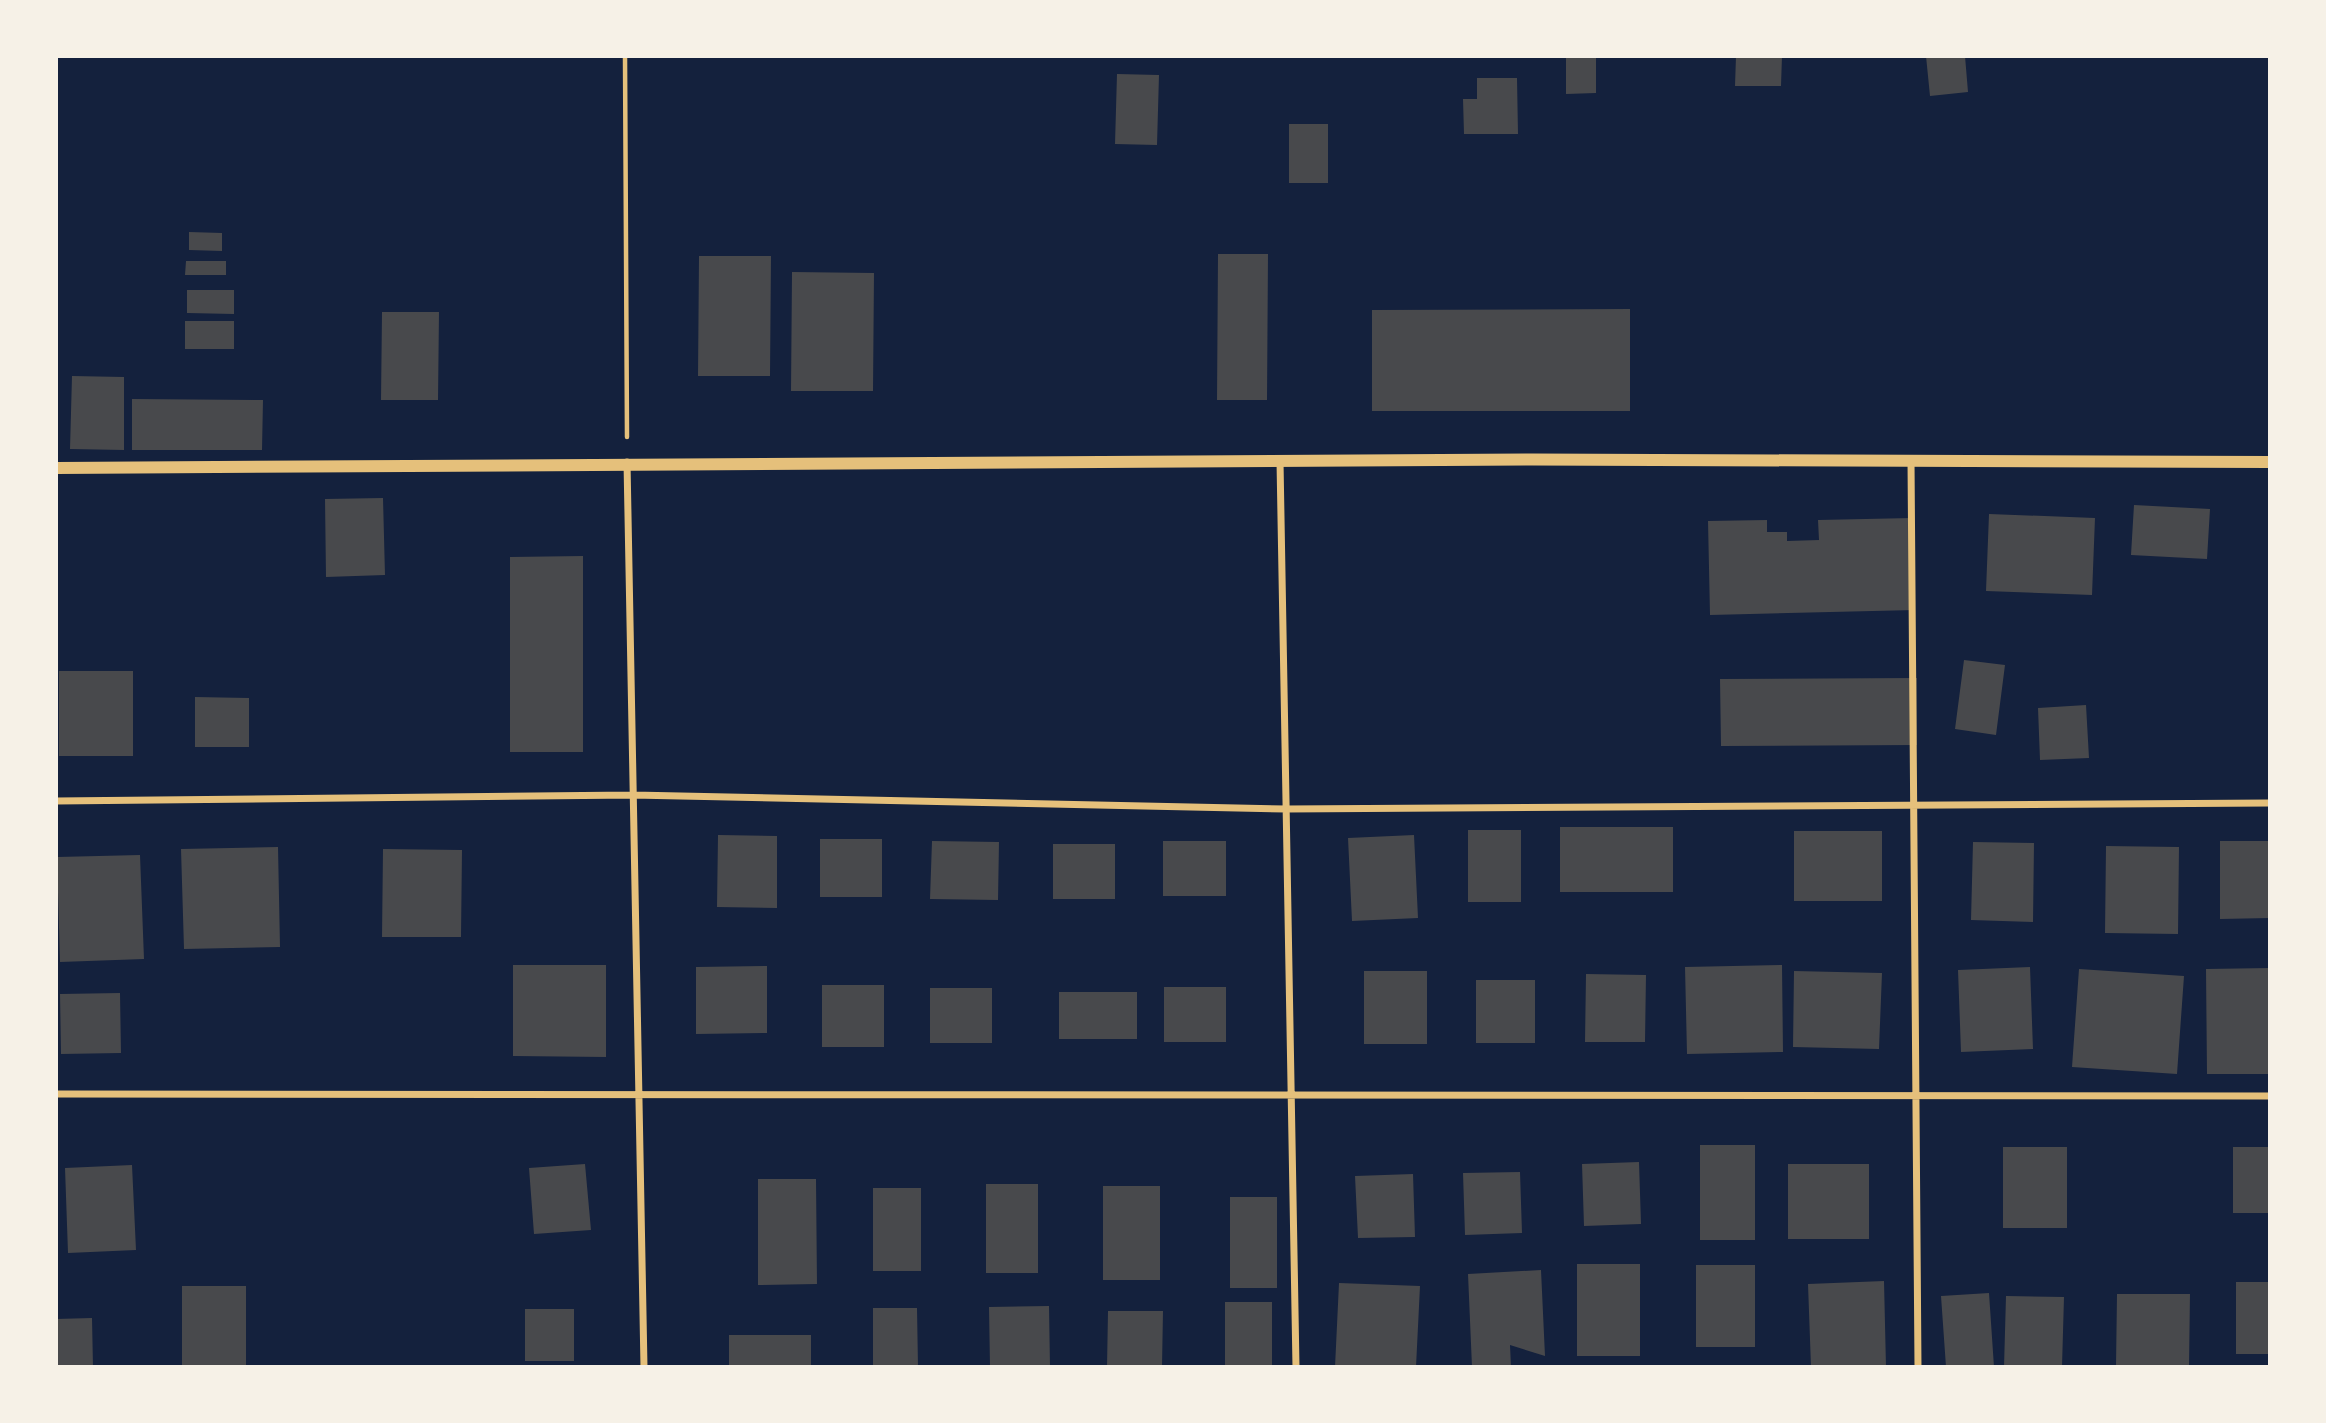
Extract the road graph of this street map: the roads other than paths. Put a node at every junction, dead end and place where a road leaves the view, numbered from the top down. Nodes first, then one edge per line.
1 (1280, 460) junction
2 (1911, 460) junction
3 (627, 462) junction
4 (2270, 463) edge
5 (56, 468) edge
6 (633, 795) junction
7 (56, 801) edge
8 (2270, 803) edge
9 (1914, 807) junction
10 (1286, 809) junction
11 (56, 1094) edge
12 (639, 1094) junction
13 (1291, 1094) junction
14 (1916, 1095) junction
15 (2270, 1096) edge
16 (644, 1367) edge
17 (1296, 1367) edge
18 (1918, 1367) edge

1 - 2 street
1 - 3 street
1 - 10 street
2 - 4 street
2 - 9 street
3 - 5 street
3 - 6 street
6 - 7 street
6 - 10 street
6 - 12 street
8 - 9 street
9 - 10 street
9 - 14 street
10 - 13 street
11 - 12 street
12 - 13 street
12 - 16 street
13 - 14 street
13 - 17 street
14 - 15 street
14 - 18 street

